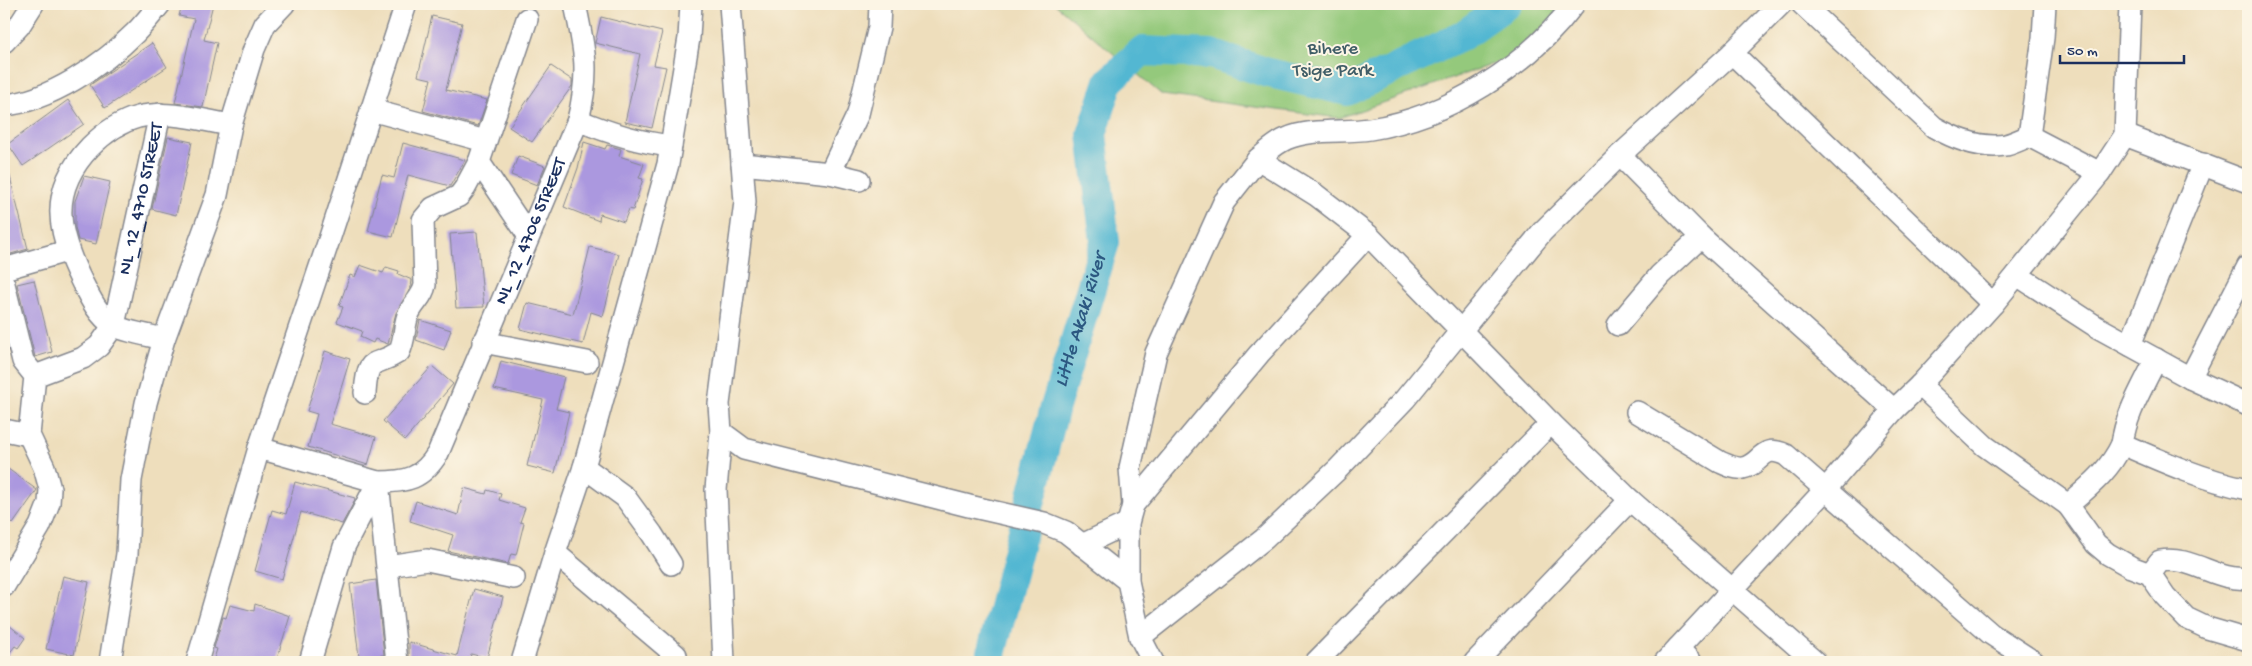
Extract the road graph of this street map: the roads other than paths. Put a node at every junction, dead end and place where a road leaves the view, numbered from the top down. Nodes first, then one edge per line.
1 (33, 4) edge
2 (160, 4) edge
3 (284, 4) edge
4 (575, 4) edge
5 (691, 4) edge
6 (730, 4) edge
7 (880, 4) edge
8 (1574, 4) edge
9 (1781, 4) edge
10 (1802, 4) edge
11 (2045, 4) edge
12 (2130, 4) edge
13 (399, 8) edge
14 (527, 19) dead end
15 (4, 42) edge
16 (1732, 53) junction
17 (5, 103) edge
18 (371, 110) junction
19 (160, 114) junction
20 (578, 120) junction
21 (231, 124) junction
22 (2124, 135) junction
23 (2029, 136) junction
24 (485, 141) junction
25 (671, 146) junction
26 (1620, 155) junction
27 (1258, 159) junction
28 (479, 162) junction
29 (742, 164) junction
30 (2203, 164) junction
31 (830, 173) junction
32 (2100, 173) junction
33 (859, 180) dead end
34 (2248, 182) edge
35 (528, 235) junction
36 (1368, 235) junction
37 (1701, 237) junction
38 (67, 251) junction
39 (2248, 266) edge
40 (4, 269) edge
41 (2017, 275) junction
42 (4, 284) edge
43 (1993, 304) junction
44 (114, 325) junction
45 (1618, 325) dead end
46 (1461, 332) junction
47 (164, 339) junction
48 (483, 342) junction
49 (2130, 345) junction
50 (2156, 359) junction
51 (587, 362) dead end
52 (35, 376) junction
53 (2190, 378) junction
54 (1920, 385) junction
55 (365, 393) dead end
56 (2248, 404) edge
57 (1894, 410) junction
58 (1637, 412) dead end
59 (1551, 423) junction
60 (4, 430) edge
61 (722, 432) junction
62 (29, 435) junction
63 (2122, 444) junction
64 (260, 448) junction
65 (584, 467) junction
66 (378, 482) junction
67 (2248, 489) edge
68 (1825, 490) junction
69 (1630, 500) junction
70 (2068, 504) junction
71 (1131, 514) junction
72 (1082, 545) junction
73 (555, 554) junction
74 (671, 564) dead end
75 (388, 566) junction
76 (2150, 574) junction
77 (514, 578) dead end
78 (2248, 578) edge
79 (1128, 581) junction
80 (4, 583) edge
81 (1730, 590) junction
82 (1140, 637) junction
83 (2248, 640) edge
84 (676, 655) dead end
85 (1678, 658) edge
86 (110, 662) edge
87 (197, 662) edge
88 (310, 662) edge
89 (397, 662) edge
90 (522, 662) edge
91 (724, 662) edge
92 (1153, 662) edge
93 (1316, 662) edge
94 (1475, 662) edge
95 (1815, 662) edge
96 (2034, 662) edge

1 - 15 street
2 - 17 street
3 - 21 street
4 - 20 street, NL_12_4706 STREET
5 - 25 street
6 - 29 street
7 - 31 street
8 - 27 street
9 - 16 street
10 - 23 street
11 - 23 street
12 - 22 street
13 - 18 street
14 - 24 street
16 - 26 street
16 - 43 street
18 - 24 street
18 - 64 street
19 - 21 street
19 - 38 street, NL_12_4710 STREET
19 - 44 street, NL_12_4710 STREET
20 - 25 street
20 - 35 street, NL_12_4706 STREET
21 - 47 street
22 - 30 street
22 - 32 street
23 - 32 street
24 - 28 street
25 - 65 street
26 - 37 street
26 - 46 street
27 - 36 street
27 - 71 street
28 - 35 street
28 - 55 street
29 - 31 street
29 - 61 street
30 - 34 street
30 - 49 street
31 - 33 street
32 - 41 street
35 - 48 street, NL_12_4706 STREET
36 - 46 street
36 - 71 street
37 - 45 street
37 - 57 street
38 - 40 street
38 - 44 street, NL_12_4710 STREET
39 - 53 street
41 - 43 street
41 - 49 street
42 - 52 street
43 - 54 street
44 - 47 street, NL_12_4710 STREET
44 - 52 street, NL_12_4710 STREET
46 - 59 street
46 - 82 street
47 - 86 street
48 - 51 street
48 - 66 street, NL_12_4706 STREET
49 - 50 street
50 - 53 street
50 - 63 street
52 - 62 street
53 - 56 street
54 - 57 street
54 - 70 street
57 - 68 street
58 - 68 street
59 - 69 street
59 - 93 street
60 - 62 street
61 - 72 street
61 - 91 street
62 - 80 street
63 - 67 street
63 - 70 street
64 - 66 street, NL_12_4706 STREET
64 - 87 street
65 - 73 street
65 - 74 street
66 - 75 street
66 - 88 street
68 - 81 street
68 - 96 street
69 - 81 street
69 - 94 street
70 - 76 street
71 - 72 street
71 - 79 street
72 - 79 street
73 - 84 street
73 - 90 street
75 - 77 street
75 - 89 street
76 - 78 street
76 - 83 street
79 - 82 street
81 - 85 street
81 - 95 street
82 - 92 street

